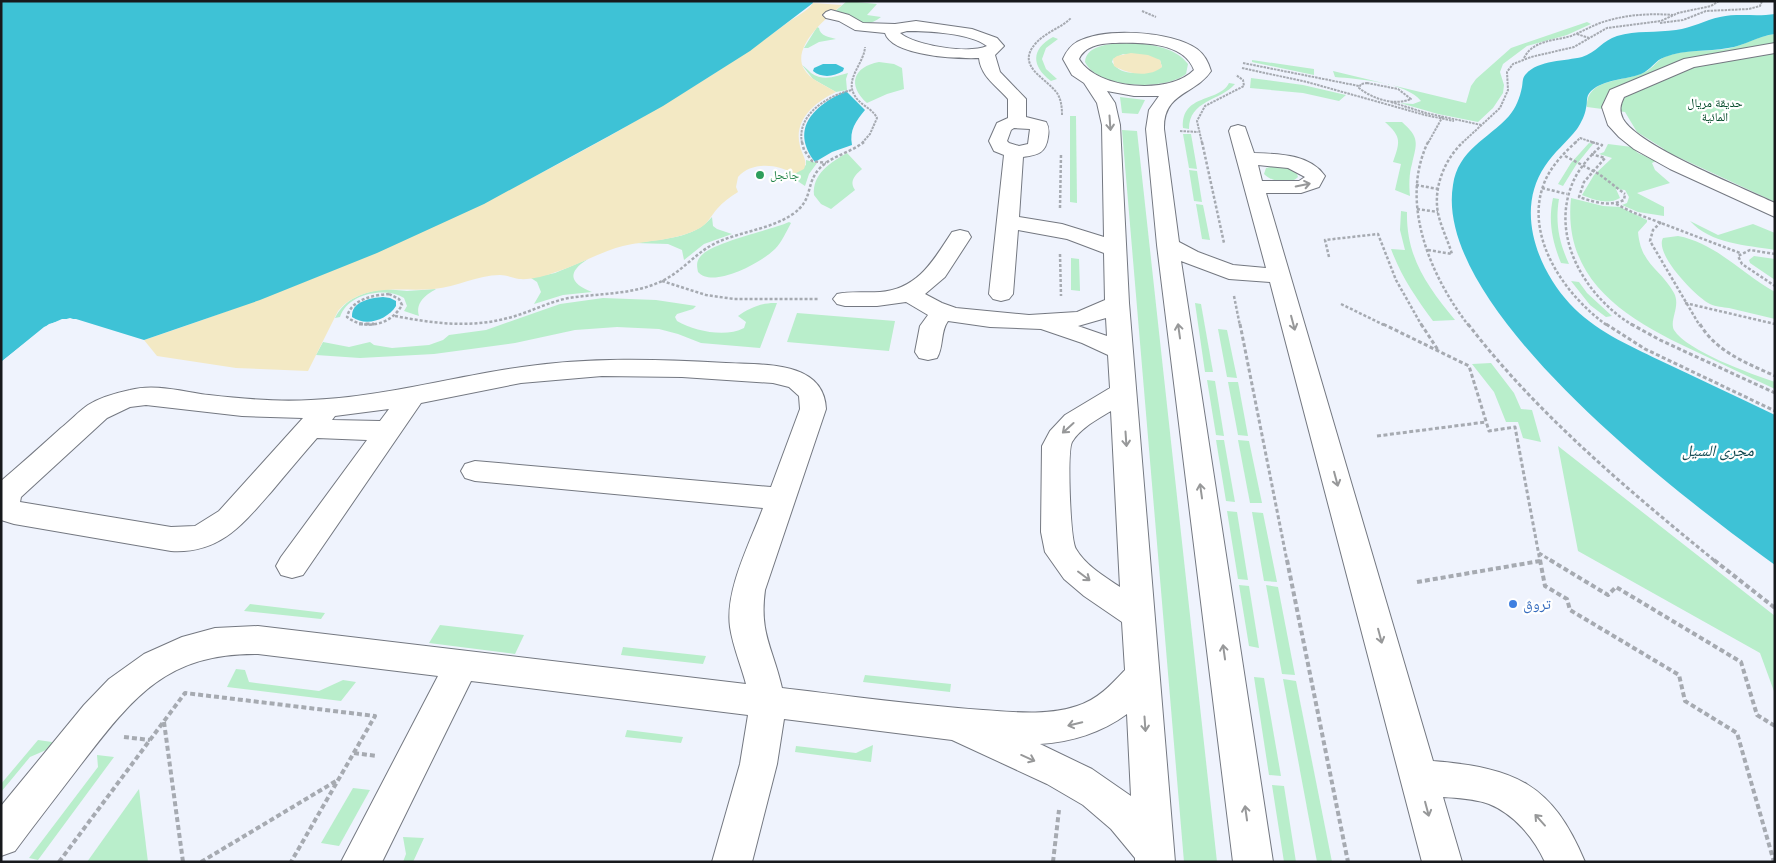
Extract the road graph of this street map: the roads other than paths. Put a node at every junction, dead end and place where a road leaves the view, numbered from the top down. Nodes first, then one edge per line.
1 (831, 15) dead end
2 (1775, 48) edge
3 (1091, 80) junction
4 (1190, 82) junction
5 (1016, 122) junction
6 (1238, 131) dead end
7 (1014, 152) junction
8 (1246, 159) junction
9 (1255, 187) junction
10 (1775, 211) edge
11 (1100, 216) junction
12 (1008, 222) junction
13 (1055, 228) junction
14 (960, 237) dead end
15 (1168, 245) junction
16 (1114, 249) junction
17 (1229, 272) junction
18 (1280, 276) junction
19 (1174, 289) junction
20 (909, 293) junction
21 (1001, 294) dead end
22 (845, 299) road end
23 (1117, 303) junction
24 (942, 312) junction
25 (1050, 322) junction
26 (1121, 351) junction
27 (928, 352) dead end
28 (1123, 392) junction
29 (412, 397) junction
30 (319, 418) junction
31 (388, 431) junction
32 (474, 471) dead end
33 (782, 499) junction
34 (3, 502) edge
35 (292, 566) dead end
36 (1137, 615) junction
37 (461, 666) junction
38 (1142, 676) junction
39 (767, 703) junction
40 (951, 724) junction
41 (1419, 777) junction
42 (1, 836) edge
43 (1155, 856) edge
44 (361, 862) edge
45 (732, 862) edge
46 (1252, 862) edge
47 (1442, 862) edge
48 (1565, 862) edge

1 - 5 street
2 - 10 street
3 - 4 street
3 - 4 street
3 -> 11 street
4 - 15 street
5 - 7 street
5 - 7 street
6 - 8 street
7 - 12 street
8 - 9 street
9 -> 8 street
9 - 18 street
11 - 13 street
11 - 16 street
12 - 13 street
12 - 21 street
13 - 16 street
14 - 20 street
15 - 17 street
15 - 19 street
16 - 23 street
17 - 18 street
17 - 19 street
18 -> 41 street
46 -> 19 street
20 - 22 street
20 - 24 street
23 - 25 street
23 - 26 street
24 - 25 street
24 - 27 street
25 - 26 street
26 - 28 street
28 -> 36 street
28 -> 36 street
29 - 30 street
29 - 31 street
29 - 33 street
30 - 31 street
30 - 34 street
30 - 34 street
31 - 35 street
32 - 33 street
33 - 39 street
36 - 38 street
37 - 39 street
37 - 42 street
37 - 44 street
38 -> 40 street
38 -> 43 street
39 - 40 street
39 - 45 street
40 -> 43 street
41 -> 47 street
48 -> 41 street

